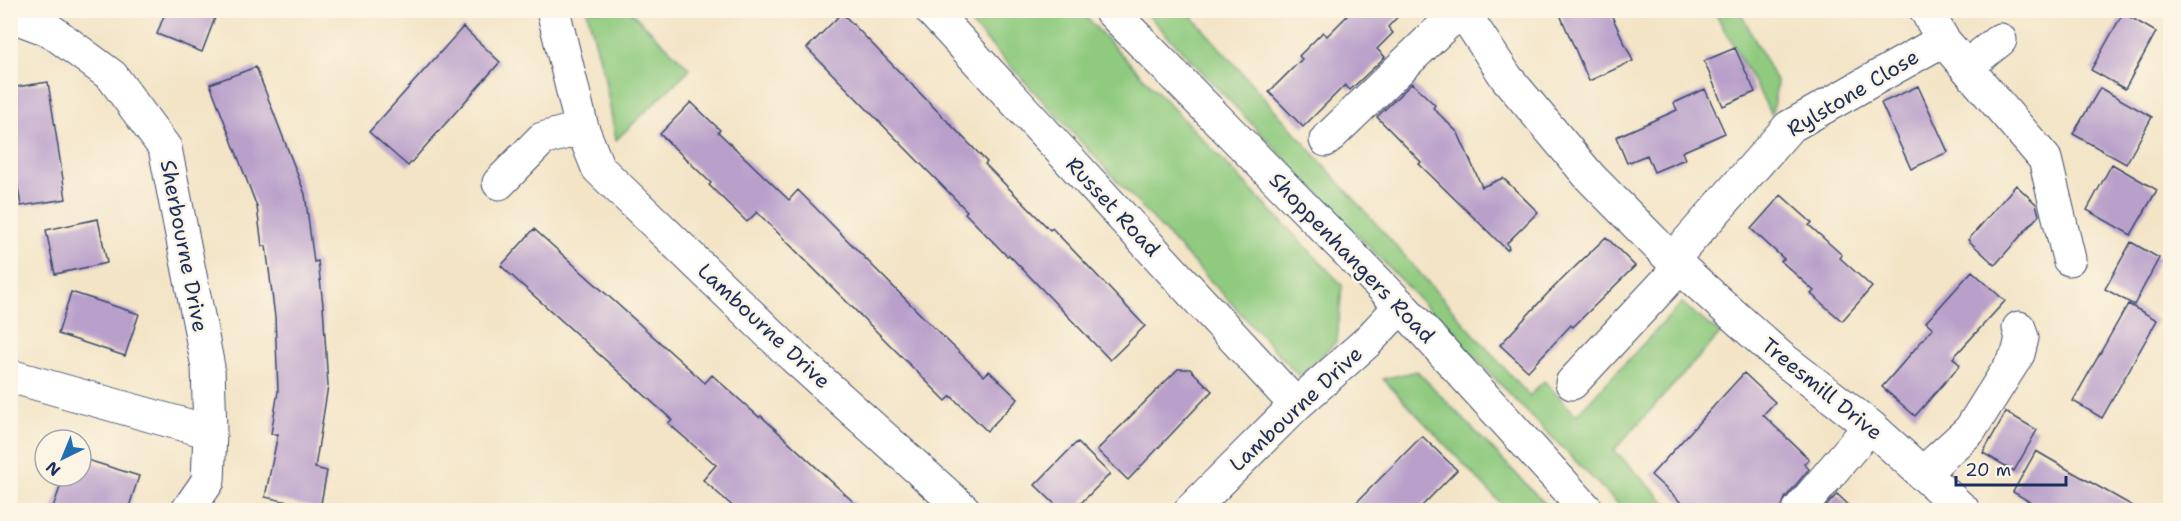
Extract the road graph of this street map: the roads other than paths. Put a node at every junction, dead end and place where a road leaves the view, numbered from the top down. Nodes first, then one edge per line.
1 (553, 10) edge
2 (931, 10) edge
3 (1110, 10) edge
4 (1926, 10) edge
5 (1463, 12) edge
6 (10, 15) edge
7 (1943, 40) junction
8 (2000, 40) dead end
9 (1966, 67) junction
10 (582, 128) junction
11 (1326, 140) dead end
12 (499, 183) dead end
13 (2069, 259) dead end
14 (1676, 263) junction
15 (1401, 306) junction
16 (2019, 328) dead end
17 (10, 376) edge
18 (1572, 383) dead end
19 (1296, 405) junction
20 (1870, 426) junction
21 (210, 432) junction
22 (1922, 474) junction
23 (188, 510) edge
24 (964, 510) edge
25 (1191, 510) edge
26 (1587, 510) edge
27 (1799, 510) edge
28 (1963, 510) edge

1 - 10 street, Lambourne Drive
2 - 19 street, Russet Road
3 - 15 street, Shoppenhangers Road
4 - 7 street, Rylstone Close
5 - 11 street, Treesmill Drive
5 - 14 street, Treesmill Drive
6 - 21 street, Sherbourne Drive
7 - 9 street, Rylstone Close
7 - 14 street, Rylstone Close
8 - 9 street
9 - 13 street, Rylstone Close
10 - 12 street
10 - 24 street, Lambourne Drive
14 - 18 street
14 - 20 street, Treesmill Drive
15 - 19 street, Lambourne Drive
15 - 26 street, Shoppenhangers Road
16 - 22 street
17 - 21 street
19 - 25 street, Lambourne Drive
20 - 22 street, Treesmill Drive
20 - 27 street
21 - 23 street, Sherbourne Drive
22 - 28 street, Treesmill Drive

